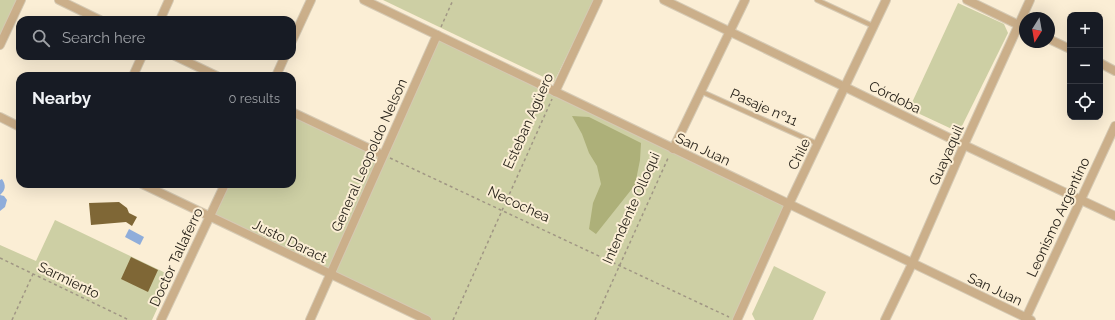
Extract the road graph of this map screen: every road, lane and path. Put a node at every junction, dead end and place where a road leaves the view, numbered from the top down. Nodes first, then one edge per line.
1 (21, 0) edge
2 (59, 0) edge
3 (169, 0) edge
4 (311, 0) edge
5 (364, 0) edge
6 (453, 0) edge
7 (598, 0) edge
8 (664, 0) edge
9 (745, 0) edge
10 (817, 0) edge
11 (886, 0) edge
12 (967, 0) edge
13 (1030, 0) edge
14 (1026, 12) edge
15 (92, 16) edge
16 (162, 16) edge
17 (1019, 25) edge
18 (874, 26) junction
19 (296, 32) edge
20 (730, 32) junction
21 (1019, 32) edge
22 (437, 35) junction
23 (1055, 42) edge
24 (0, 44) edge
25 (1068, 48) edge
26 (140, 60) edge
27 (183, 60) edge
28 (283, 60) edge
29 (1103, 64) edge
30 (1115, 70) edge
31 (135, 72) edge
32 (209, 72) edge
33 (278, 72) edge
34 (845, 87) junction
35 (700, 91) junction
36 (555, 92) junction
37 (296, 114) edge
38 (0, 117) edge
39 (16, 124) edge
40 (1115, 126) edge
41 (818, 144) junction
42 (964, 146) junction
43 (673, 149) junction
44 (383, 155) junction
45 (150, 188) edge
46 (223, 188) edge
47 (1081, 199) junction
48 (789, 204) junction
49 (502, 210) junction
50 (210, 216) junction
51 (1115, 216) edge
52 (0, 258) edge
53 (912, 264) junction
54 (619, 266) junction
55 (33, 274) junction
56 (330, 274) junction
57 (729, 317) dead end
58 (1027, 319) edge
59 (12, 320) edge
60 (129, 320) edge
61 (162, 320) edge
62 (310, 320) edge
63 (427, 320) edge
64 (453, 320) edge
65 (595, 320) edge
66 (737, 320) edge
67 (885, 320) edge

1 - 24 street
2 - 15 street
3 - 16 street
4 - 19 street
5 - 22 street, San Juan
6 - 22 path
7 - 36 street, Esteban Agüero
8 - 20 street, Córdoba
9 - 20 street, Intendente Olloqui
10 - 18 lane
11 - 18 street, Chile
12 - 17 street
13 - 14 street, Guayaquil
18 - 34 street, Chile
20 - 34 street, Córdoba
20 - 35 street, Intendente Olloqui
21 - 42 street, Guayaquil
22 - 36 street, San Juan
22 - 44 street, General Leopoldo Nelson
23 - 25 street
26 - 31 street
27 - 32 street
28 - 33 street
29 - 30 street
34 - 41 street, Chile
34 - 42 street, Córdoba
35 - 41 lane, Pasaje nº11
35 - 43 street, Intendente Olloqui
36 - 43 street, San Juan
36 - 49 path, Esteban Agüero
37 - 44 street
38 - 39 street
40 - 47 street, Leonismo Argentino
41 - 48 street, Chile
42 - 47 street, Córdoba
42 - 53 street, Guayaquil
43 - 48 street, San Juan
43 - 54 path, Intendente Olloqui
44 - 49 path, Necochea
44 - 56 street, General Leopoldo Nelson
45 - 50 street, Justo Daract
46 - 50 street, Doctor Tallaferro
47 - 51 street, Córdoba
47 - 58 street, Leonismo Argentino
48 - 53 street, San Juan
48 - 66 street, Chile
49 - 54 path, Necochea
49 - 64 path, Esteban Agüero
50 - 56 street, Justo Daract
50 - 61 street, Doctor Tallaferro
52 - 55 path, Sarmiento
53 - 58 street, San Juan
53 - 67 street, Guayaquil
54 - 57 path, Necochea
54 - 65 path, Intendente Olloqui
55 - 59 path
55 - 60 path, Sarmiento
56 - 62 street, General Leopoldo Nelson
56 - 63 street, Justo Daract

